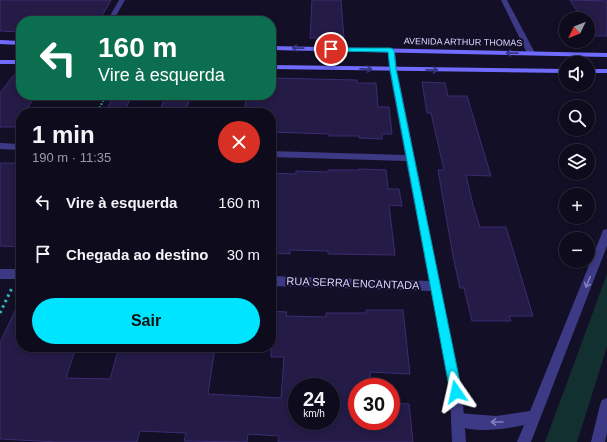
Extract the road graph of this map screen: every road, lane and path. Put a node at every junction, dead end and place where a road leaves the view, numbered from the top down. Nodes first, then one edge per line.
1 (122, 0) edge
2 (504, 0) edge
3 (113, 16) edge
4 (0, 42) edge
5 (16, 43) edge
6 (276, 48) edge
7 (391, 50) junction
8 (531, 53) junction
9 (607, 55) edge
10 (0, 62) edge
11 (16, 62) edge
12 (276, 67) edge
13 (393, 69) junction
14 (559, 71) edge
15 (595, 71) edge
16 (607, 71) edge
17 (0, 146) edge
18 (16, 147) edge
19 (276, 154) edge
20 (410, 158) junction
21 (607, 233) edge
22 (0, 274) edge
23 (16, 274) edge
24 (276, 281) edge
25 (16, 282) edge
26 (435, 286) junction
27 (0, 313) edge
28 (607, 405) edge
29 (535, 416) junction
30 (458, 420) junction
31 (459, 442) edge
32 (524, 442) edge
33 (598, 442) edge

1 - 3 street
2 - 8 street
4 - 5 main road
7 -> 6 main road, AVENIDA ARTHUR THOMAS
8 -> 7 main road, AVENIDA ARTHUR THOMAS
7 - 13 street
8 - 9 main road, AVENIDA ARTHUR THOMAS
10 - 11 main road
12 -> 13 main road
13 -> 14 main road
13 - 20 street
15 - 16 main road
17 - 18 street
19 - 20 street
20 - 26 street
21 -> 29 street
22 - 23 street
24 - 26 street, RUA SERRA ENCANTADA
25 - 27 path
26 - 30 street
28 - 33 street
29 -> 30 street
29 - 32 street
30 - 31 street

